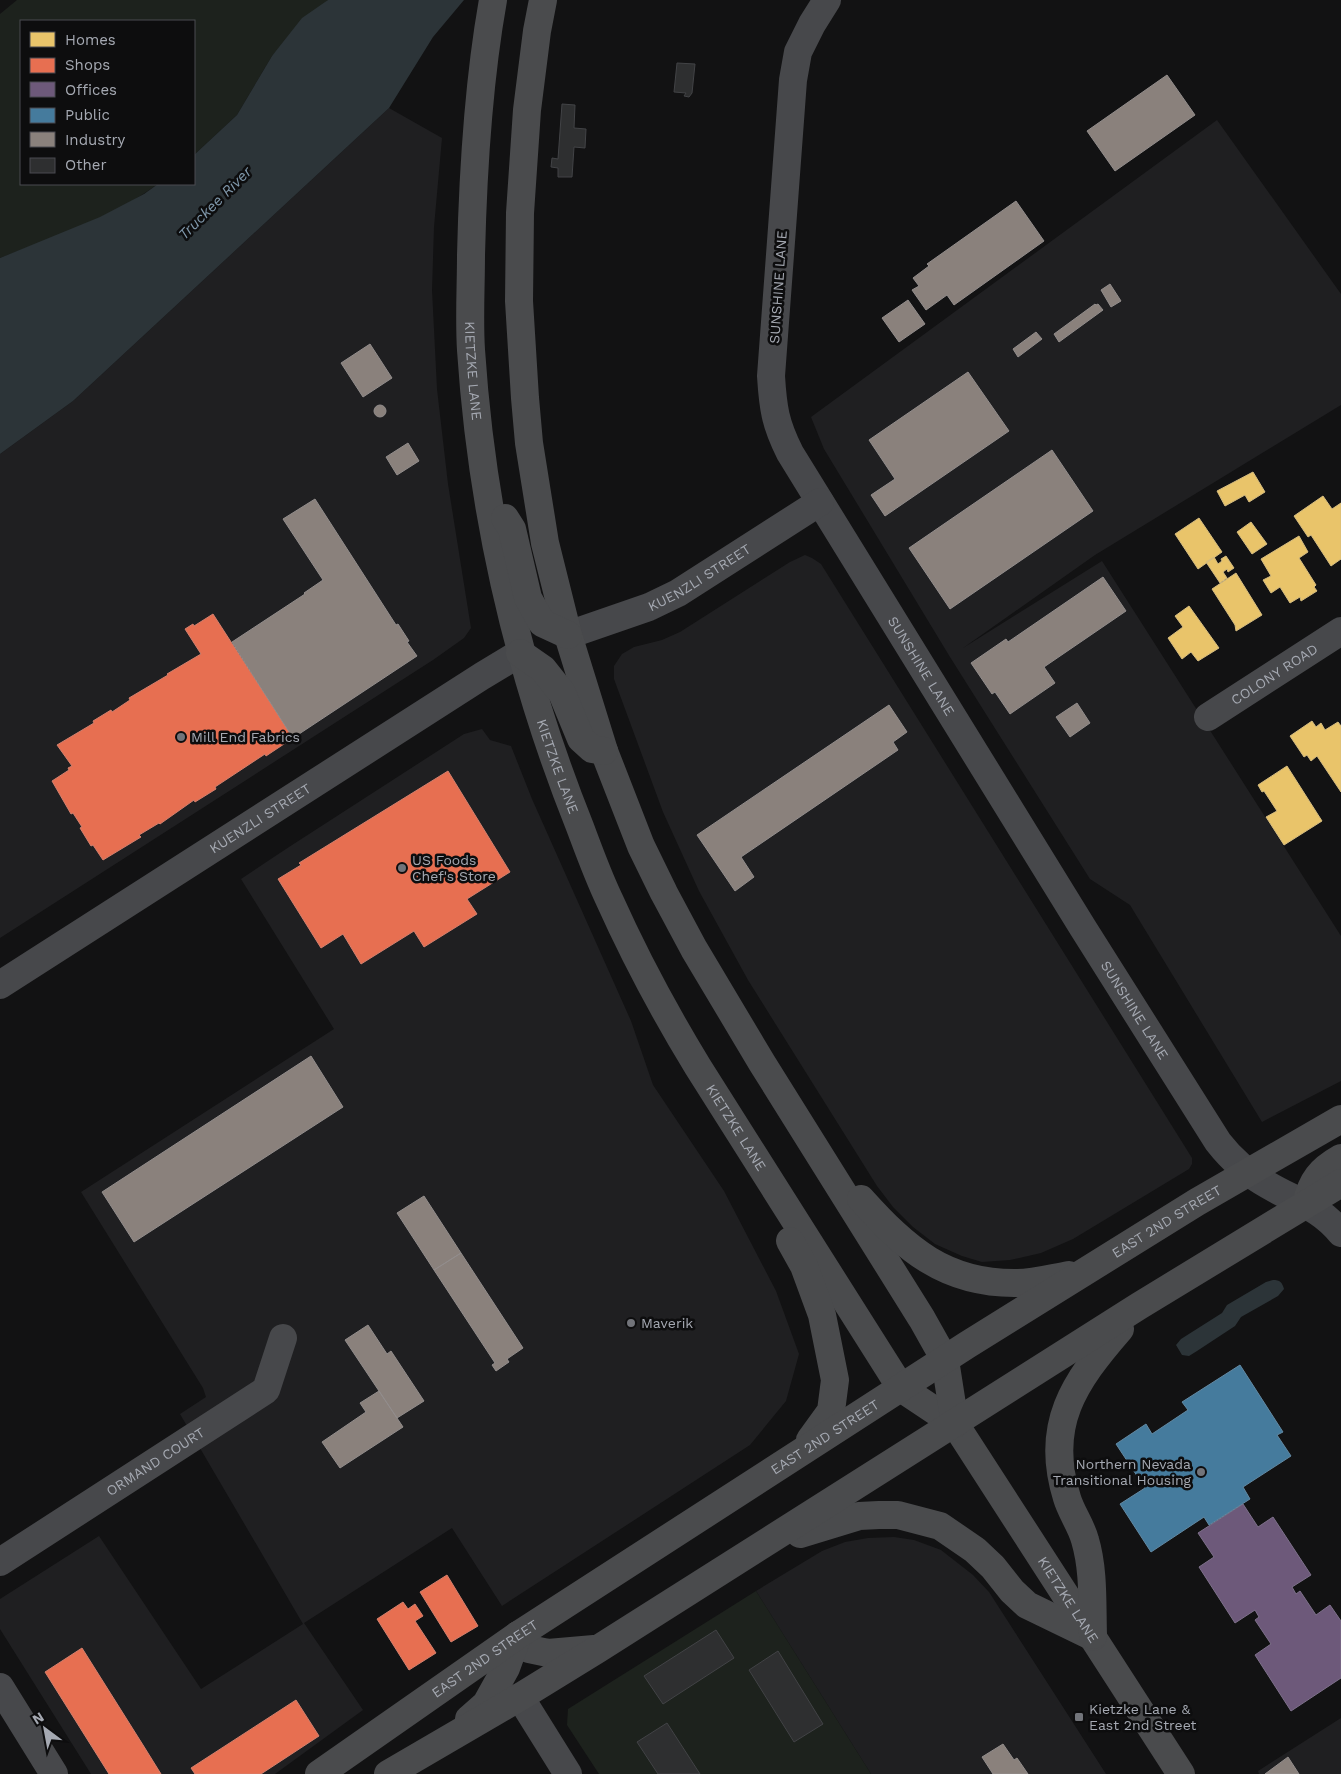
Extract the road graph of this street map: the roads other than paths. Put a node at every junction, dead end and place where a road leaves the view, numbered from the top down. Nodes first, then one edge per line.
1 (493, 0) edge
2 (543, 0) edge
3 (827, 0) edge
4 (820, 502) junction
5 (488, 504) junction
6 (1341, 631) edge
7 (568, 635) junction
8 (520, 653) junction
9 (1208, 716) dead end
10 (604, 750) junction
11 (0, 986) edge
12 (1341, 1119) edge
13 (750, 1148) junction
14 (816, 1150) junction
15 (1341, 1158) edge
16 (1248, 1172) junction
17 (1341, 1183) edge
18 (1306, 1204) junction
19 (1341, 1234) edge
20 (1085, 1271) junction
21 (1139, 1306) junction
22 (282, 1338) dead end
23 (945, 1360) junction
24 (902, 1388) junction
25 (955, 1424) junction
26 (799, 1454) junction
27 (761, 1547) junction
28 (0, 1562) edge
29 (518, 1635) junction
30 (1093, 1637) junction
31 (598, 1649) junction
32 (0, 1687) edge
33 (520, 1697) junction
34 (450, 1738) junction
35 (54, 1774) edge
36 (319, 1774) edge
37 (388, 1774) edge
38 (568, 1774) edge
39 (1181, 1774) edge

1 - 5 main road, KIETZKE LANE
2 - 7 main road, KIETZKE LANE
3 - 4 street, SUNSHINE LANE
4 - 7 street, KUENZLI STREET
4 - 16 street, SUNSHINE LANE
5 - 7 main road
5 - 8 main road, KIETZKE LANE
6 - 9 street, COLONY ROAD
7 - 10 main road, KIETZKE LANE
8 - 10 main road
8 - 11 street, KUENZLI STREET
8 - 13 main road, KIETZKE LANE
10 - 14 main road, KIETZKE LANE
12 - 16 main road, EAST 2ND STREET
13 - 24 main road, KIETZKE LANE
13 - 26 main road
14 - 20 main road
14 - 23 main road, KIETZKE LANE
15 - 18 main road
16 - 18 street, SUNSHINE LANE
16 - 20 main road, EAST 2ND STREET
17 - 18 main road
18 - 19 street, SUNSHINE LANE
18 - 21 main road
20 - 23 main road, EAST 2ND STREET
21 - 25 main road
21 - 30 main road
22 - 28 street, ORMAND COURT
23 - 24 main road, EAST 2ND STREET
23 - 25 main road, KIETZKE LANE
24 - 25 main road, KIETZKE LANE
24 - 26 main road, EAST 2ND STREET
25 - 27 main road
25 - 30 main road, KIETZKE LANE
26 - 29 main road, EAST 2ND STREET
27 - 30 main road
27 - 31 main road
29 - 31 main road
29 - 34 main road
29 - 36 main road, EAST 2ND STREET
30 - 39 main road, KIETZKE LANE
31 - 33 main road
32 - 35 street
33 - 34 main road
33 - 38 street
34 - 37 main road

